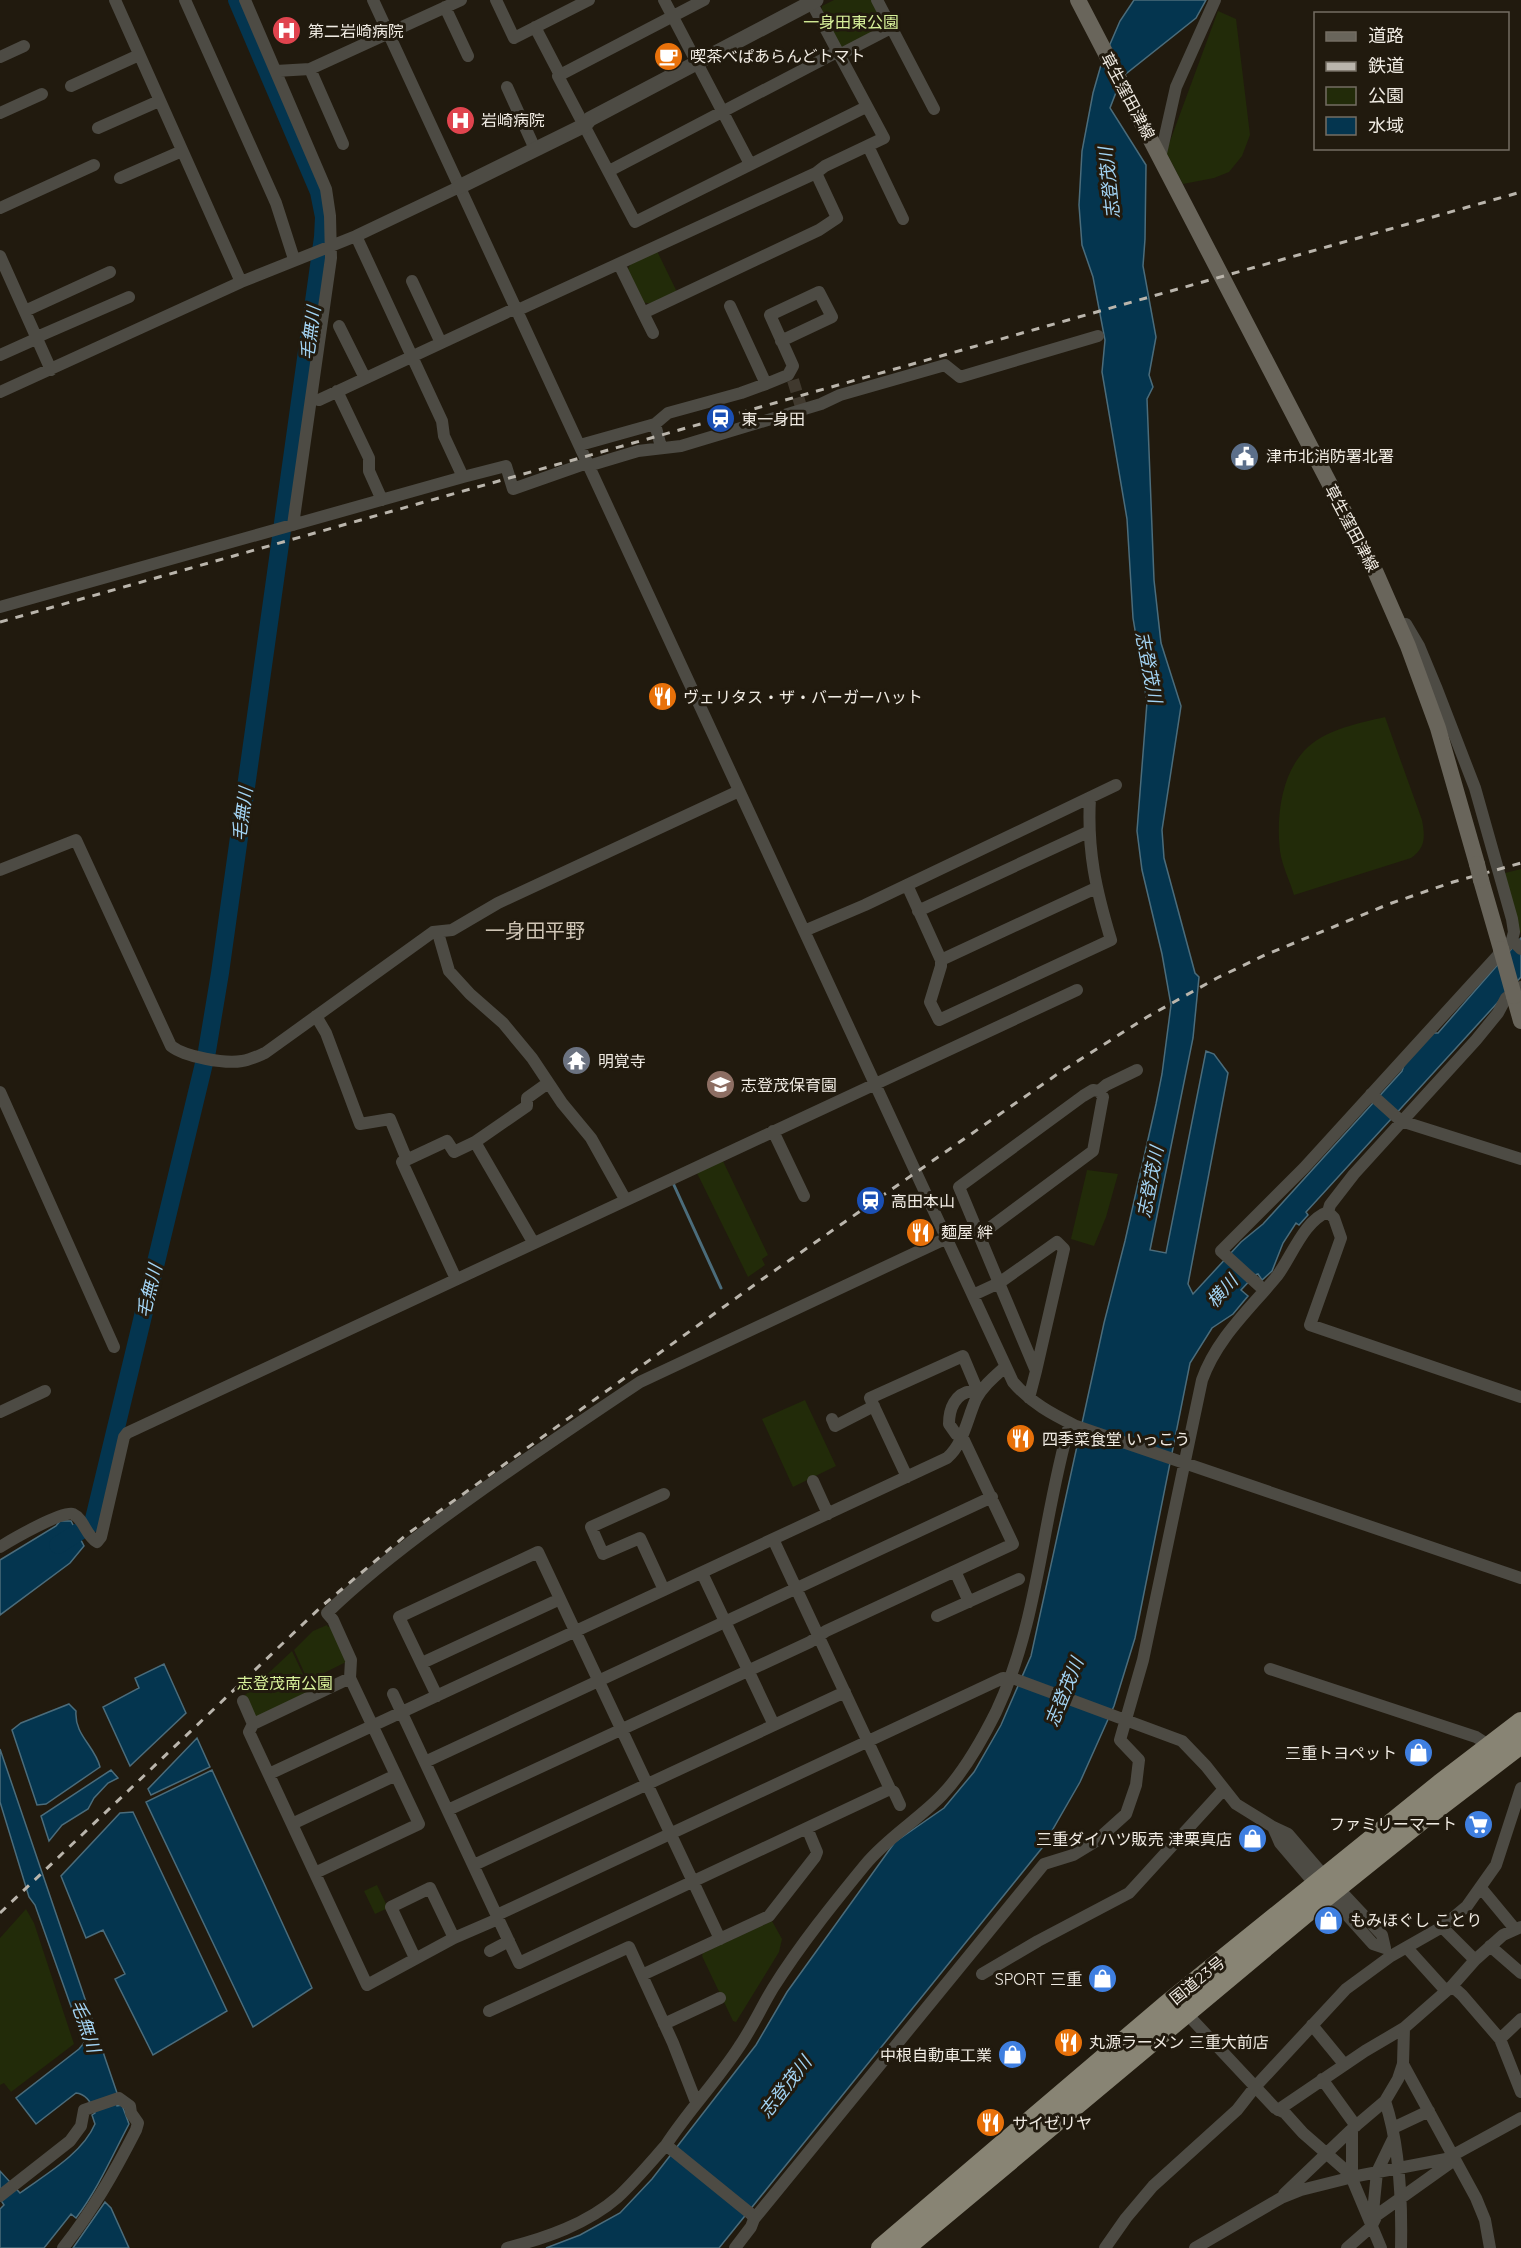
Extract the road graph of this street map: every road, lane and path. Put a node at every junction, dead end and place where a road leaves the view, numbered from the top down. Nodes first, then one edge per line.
1 (115, 0) edge
2 (185, 0) edge
3 (244, 0) edge
4 (373, 0) edge
5 (461, 0) edge
6 (496, 0) edge
7 (589, 0) edge
8 (664, 0) edge
9 (704, 0) edge
10 (877, 0) edge
11 (1078, 0) edge
12 (1215, 0) edge
13 (812, 1) edge
14 (443, 5) edge
15 (672, 16) junction
16 (536, 27) junction
17 (891, 28) junction
18 (388, 33) junction
19 (24, 46) dead end
20 (838, 54) junction
21 (139, 55) junction
22 (468, 56) dead end
23 (0, 57) edge
24 (697, 63) junction
25 (310, 69) junction
26 (276, 71) junction
27 (560, 75) junction
28 (71, 86) dead end
29 (507, 87) dead end
30 (42, 94) dead end
31 (159, 101) junction
32 (866, 107) junction
33 (934, 109) dead end
34 (722, 112) junction
35 (0, 113) edge
36 (585, 125) junction
37 (98, 128) dead end
38 (344, 144) dead end
39 (868, 146) junction
40 (535, 149) junction
41 (182, 151) junction
42 (1157, 151) junction
43 (750, 164) junction
44 (94, 165) dead end
45 (609, 171) junction
46 (816, 173) junction
47 (120, 178) dead end
48 (459, 187) junction
49 (0, 208) edge
50 (903, 219) dead end
51 (356, 236) junction
52 (330, 246) junction
53 (0, 256) edge
54 (294, 260) junction
55 (619, 264) junction
56 (110, 272) dead end
57 (412, 281) dead end
58 (242, 282) junction
59 (129, 297) dead end
60 (730, 306) dead end
61 (517, 309) junction
62 (25, 311) junction
63 (643, 313) junction
64 (339, 326) dead end
65 (653, 333) dead end
66 (1098, 336) dead end
67 (38, 338) junction
68 (781, 341) junction
69 (441, 344) junction
70 (0, 355) edge
71 (412, 357) junction
72 (51, 370) junction
73 (365, 378) junction
74 (766, 384) junction
75 (0, 392) edge
76 (337, 392) junction
77 (319, 400) dead end
78 (655, 424) junction
79 (580, 445) junction
80 (661, 447) junction
81 (588, 464) junction
82 (463, 477) junction
83 (382, 500) junction
84 (293, 525) junction
85 (0, 608) edge
86 (1398, 622) junction
87 (1116, 784) dead end
88 (739, 791) junction
89 (1090, 798) junction
90 (1088, 832) junction
91 (0, 870) edge
92 (906, 885) junction
93 (1096, 888) junction
94 (918, 911) junction
95 (804, 931) junction
96 (438, 933) junction
97 (1512, 945) edge
98 (941, 960) junction
99 (1077, 990) dead end
100 (1517, 991) edge
101 (316, 1016) junction
102 (1521, 1021) edge
103 (1137, 1070) dead end
104 (548, 1083) junction
105 (875, 1084) junction
106 (1099, 1091) junction
107 (0, 1092) edge
108 (1371, 1094) junction
109 (1401, 1120) junction
110 (773, 1131) junction
111 (475, 1142) junction
112 (1521, 1159) edge
113 (407, 1160) junction
114 (804, 1196) dead end
115 (626, 1199) junction
116 (1328, 1212) junction
117 (980, 1235) junction
118 (947, 1238) junction
119 (533, 1242) junction
120 (456, 1279) junction
121 (999, 1283) junction
122 (1264, 1290) junction
123 (973, 1296) junction
124 (114, 1347) dead end
125 (1005, 1366) junction
126 (1036, 1371) junction
127 (45, 1391) dead end
128 (979, 1394) junction
129 (1521, 1396) edge
130 (1029, 1398) junction
131 (874, 1406) junction
132 (0, 1412) edge
133 (841, 1424) dead end
134 (1073, 1424) junction
135 (962, 1436) junction
136 (1182, 1463) junction
137 (907, 1477) junction
138 (813, 1481) dead end
139 (664, 1494) dead end
140 (992, 1497) junction
141 (828, 1514) junction
142 (773, 1539) junction
143 (0, 1547) edge
144 (955, 1571) junction
145 (702, 1573) junction
146 (1521, 1578) edge
147 (1019, 1579) dead end
148 (796, 1588) junction
149 (664, 1590) junction
150 (560, 1599) junction
151 (969, 1602) junction
152 (937, 1616) dead end
153 (725, 1622) junction
154 (576, 1631) junction
155 (819, 1636) junction
156 (422, 1663) junction
157 (1270, 1670) dead end
158 (748, 1671) junction
159 (350, 1678) junction
160 (1012, 1678) junction
161 (599, 1681) junction
162 (845, 1692) junction
163 (393, 1694) dead end
164 (437, 1696) junction
165 (243, 1701) dead end
166 (402, 1713) junction
167 (1125, 1720) junction
168 (1521, 1722) edge
169 (253, 1724) junction
170 (774, 1725) junction
171 (373, 1726) junction
172 (622, 1730) junction
173 (867, 1741) junction
174 (1521, 1744) edge
175 (1490, 1746) junction
176 (425, 1762) junction
177 (269, 1774) junction
178 (396, 1775) junction
179 (647, 1784) junction
180 (1521, 1788) edge
181 (1224, 1789) junction
182 (890, 1790) junction
183 (900, 1805) dead end
184 (448, 1810) junction
185 (292, 1824) junction
186 (807, 1828) junction
187 (670, 1833) junction
188 (474, 1865) junction
189 (315, 1873) junction
190 (693, 1881) junction
191 (1327, 1886) junction
192 (1481, 1888) junction
193 (498, 1917) junction
194 (1442, 1926) junction
195 (1518, 1928) edge
196 (454, 1938) junction
197 (720, 1939) junction
198 (509, 1941) junction
199 (1490, 1946) junction
200 (1407, 1948) junction
201 (490, 1951) dead end
202 (1388, 1952) junction
203 (415, 1958) junction
204 (1475, 1960) junction
205 (1521, 1973) edge
206 (982, 1974) dead end
207 (642, 1975) junction
208 (1449, 1989) junction
209 (720, 1998) dead end
210 (489, 2010) dead end
211 (1187, 2014) junction
212 (1521, 2019) edge
213 (664, 2024) junction
214 (1312, 2025) junction
215 (1404, 2028) junction
216 (1500, 2039) junction
217 (1344, 2064) junction
218 (1403, 2064) junction
219 (1322, 2079) junction
220 (1255, 2087) junction
221 (1521, 2092) edge
222 (1385, 2101) junction
223 (696, 2102) junction
224 (1278, 2110) junction
225 (1429, 2111) junction
226 (1521, 2118) edge
227 (1354, 2128) junction
228 (1393, 2133) junction
229 (668, 2147) junction
230 (1327, 2153) junction
231 (1454, 2155) junction
232 (1397, 2169) junction
233 (1377, 2172) junction
234 (1352, 2178) junction
235 (0, 2196) edge
236 (1401, 2197) junction
237 (1281, 2198) junction
238 (753, 2217) junction
239 (1371, 2227) junction
240 (1213, 2244) edge
241 (63, 2248) edge
242 (507, 2248) edge
243 (735, 2248) edge
244 (881, 2248) edge
245 (905, 2248) edge
246 (1104, 2248) edge
247 (1195, 2248) edge
248 (1347, 2248) edge
249 (1381, 2248) edge
250 (1401, 2248) edge
251 (1490, 2248) edge

1 - 21 street
2 - 54 street
3 - 26 street
4 - 18 street
5 - 14 street
6 - 16 street
7 - 16 street
8 - 15 street
9 - 15 street
10 - 17 street
11 - 42 main road, 草生窪田津線
12 - 42 street
13 - 20 street
13 - 24 street
14 - 18 street
14 - 22 street
15 - 24 street
15 - 27 street
16 - 27 street
17 - 20 street
17 - 33 street
18 - 25 street
18 - 48 street
19 - 23 street
20 - 32 street
20 - 34 street
21 - 28 street
21 - 31 street
24 - 34 street
24 - 36 street
25 - 26 street
25 - 38 street
26 - 52 street
27 - 36 street
29 - 40 street
30 - 35 street
31 - 37 street
31 - 41 street
32 - 39 street
32 - 43 street
34 - 43 street
34 - 45 street
36 - 40 street
36 - 45 street
39 - 46 street
39 - 50 street
40 - 48 street
41 - 47 street
41 - 58 street
42 - 86 main road, 草生窪田津線
43 - 45 street
44 - 49 street
46 - 55 street
46 - 63 street
48 - 51 street
48 - 61 street
51 - 52 street
51 - 71 street
52 - 54 street
52 - 84 street
53 - 62 street
54 - 58 street
55 - 61 street
55 - 63 street
56 - 62 street
57 - 69 street
58 - 72 street
59 - 67 street
60 - 74 street
61 - 69 street
61 - 79 street
62 - 67 street
63 - 65 street
64 - 73 street
66 - 80 street
67 - 70 street
67 - 72 street
68 - 68 street
68 - 74 street
69 - 71 street
71 - 73 street
71 - 82 street
72 - 75 street
73 - 76 street
74 - 78 street
76 - 77 street
76 - 83 street
78 - 79 street
78 - 80 street
79 - 81 street
80 - 81 street
81 - 82 street
81 - 88 street
82 - 83 street
83 - 84 street
84 - 85 street
86 - 97 main road, 草生窪田津線
86 - 97 street
87 - 89 street
88 - 95 street
88 - 96 street
89 - 90 street
89 - 92 street
90 - 93 street
90 - 94 street
91 - 101 street
92 - 94 street
92 - 95 street
93 - 98 street
93 - 98 street
94 - 98 street
95 - 105 street
96 - 101 street
96 - 104 street
97 - 100 main road, 草生窪田津線, bridge
97 - 108 street
99 - 105 street
100 - 102 main road, 草生窪田津線
100 - 109 street
101 - 113 street
103 - 106 street
104 - 111 street
104 - 115 street
105 - 110 street
105 - 118 street
106 - 117 street
106 - 117 street
107 - 124 street
108 - 109 street
108 - 122 street
109 - 112 street
109 - 116 street
110 - 114 street
110 - 115 street
111 - 113 street
111 - 119 street
113 - 120 street
115 - 119 street
116 - 122 street
116 - 129 street
117 - 121 street
118 - 123 street
118 - 159 street
119 - 120 street
120 - 143 street
121 - 123 street
121 - 126 street
121 - 126 street
122 - 136 street
123 - 125 street
125 - 128 street
125 - 130 street
126 - 130 street
127 - 132 street
128 - 131 street
128 - 135 street
128 - 135 street
130 - 134 street
131 - 133 street
131 - 137 street
134 - 136 street
134 - 160 street
135 - 137 street
135 - 140 street
136 - 146 street
136 - 167 street
137 - 141 street
138 - 141 street
139 - 149 street
140 - 144 street
140 - 148 street
141 - 142 street
142 - 145 street
142 - 148 street
144 - 151 street
144 - 155 street
145 - 149 street
145 - 153 street
147 - 151 street
148 - 153 street
148 - 155 street
149 - 154 street
150 - 154 street
150 - 156 street
150 - 156 street
151 - 152 street
153 - 158 street
153 - 161 street
154 - 161 street
154 - 164 street
155 - 158 street
155 - 162 street
156 - 164 street
157 - 175 street
158 - 170 street
158 - 172 street
159 - 169 street
159 - 171 street
160 - 167 street
160 - 173 street
160 - 223 street
161 - 172 street
161 - 176 street
162 - 170 street
162 - 173 street
163 - 166 street
164 - 166 street
165 - 169 street
166 - 171 street
166 - 176 street
167 - 181 street
167 - 238 street
168 - 175 highway, 国道23号
169 - 177 street
170 - 179 street
171 - 177 street
171 - 178 street
172 - 179 street
172 - 184 street
173 - 182 street
173 - 187 street
174 - 191 highway, 国道23号
175 - 191 highway, 国道23号
176 - 184 street
177 - 185 street
178 - 185 street
178 - 189 street
179 - 187 street
179 - 188 street
180 - 192 street
181 - 191 street
181 - 206 street
182 - 183 street
182 - 186 street
184 - 188 street
185 - 189 street
186 - 190 street
186 - 197 street
187 - 190 street
187 - 193 street
188 - 193 street
189 - 203 street
190 - 197 street
190 - 198 street
191 - 202 street
191 - 211 highway, 国道23号
191 - 244 highway, 国道23号
192 - 194 street
192 - 195 street
193 - 196 street
193 - 198 street
194 - 200 street
194 - 204 street
195 - 199 street
196 - 203 street
196 - 203 street
197 - 207 street
198 - 201 street
199 - 204 street
199 - 205 street
200 - 202 street
200 - 208 street
202 - 214 street
204 - 208 street
207 - 210 street
207 - 213 street
208 - 215 street
208 - 216 street
209 - 213 street
211 - 220 street
211 - 245 highway, 国道23号
212 - 216 street
213 - 223 street
214 - 217 street
214 - 220 street
215 - 217 street
215 - 218 street
216 - 221 street
217 - 219 street
218 - 222 street
218 - 225 street
219 - 224 street
219 - 227 street
220 - 224 street
220 - 246 street
222 - 227 street
222 - 228 street
223 - 229 street
224 - 230 street
225 - 228 street
225 - 231 street
226 - 231 street
227 - 230 street
227 - 234 street
228 - 232 street
228 - 233 street
229 - 238 street
229 - 242 street
230 - 234 street
230 - 237 street
231 - 232 street
231 - 236 street
231 - 251 street
232 - 233 street
232 - 236 street
233 - 234 street
233 - 239 street
234 - 237 street
234 - 239 street
235 - 241 street
236 - 239 street
236 - 250 street
237 - 240 street
238 - 243 street
239 - 248 street
239 - 249 street
240 - 247 street

